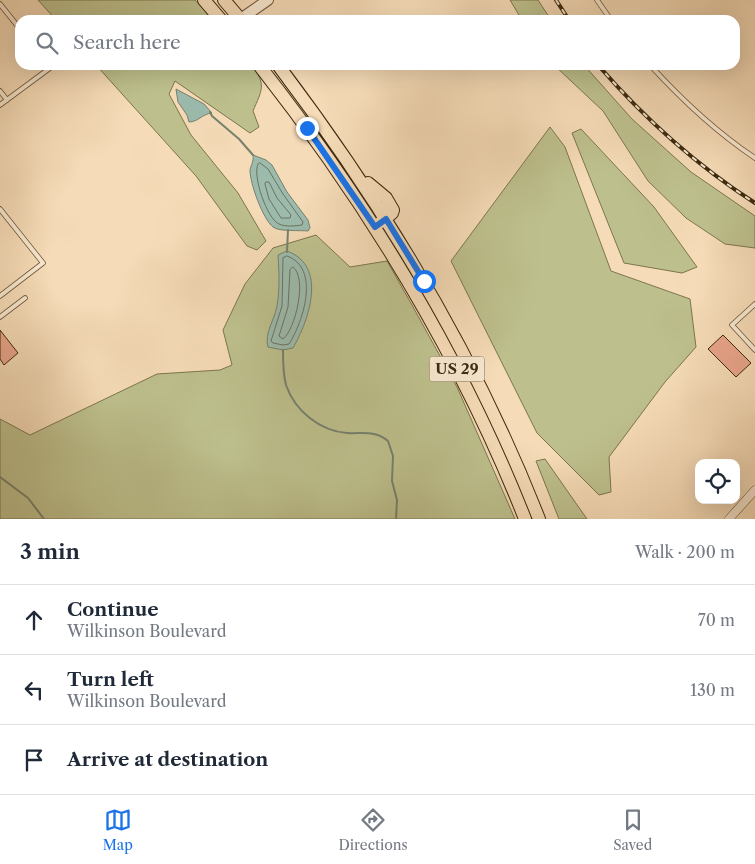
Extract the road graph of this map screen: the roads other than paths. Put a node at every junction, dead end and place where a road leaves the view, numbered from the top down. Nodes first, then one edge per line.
1 (204, 0) edge
2 (224, 0) edge
3 (268, 0) edge
4 (597, 0) edge
5 (0, 4) edge
6 (217, 15) edge
7 (236, 15) edge
8 (247, 15) edge
9 (608, 15) edge
10 (15, 23) edge
11 (47, 70) edge
12 (263, 70) edge
13 (282, 70) edge
14 (654, 70) edge
15 (0, 91) edge
16 (7, 100) junction
17 (0, 105) edge
18 (755, 158) edge
19 (0, 209) edge
20 (386, 219) junction
21 (375, 227) junction
22 (0, 296) edge
23 (25, 298) dead end
24 (755, 304) edge
25 (0, 317) edge
26 (755, 350) edge
27 (755, 490) edge
28 (525, 519) edge
29 (540, 519) edge
30 (729, 519) edge

1 - 6 main road
2 - 7 main road
3 - 8 street
4 - 9 lane
5 - 10 lane
11 - 16 lane
12 - 21 main road, US 29
13 - 20 main road
14 - 18 lane
15 - 16 lane
16 - 17 lane
19 - 22 lane
20 - 21 main road
20 - 29 main road, US 29
21 - 28 main road, US 29
23 - 25 lane
24 - 26 lane
27 - 30 street

